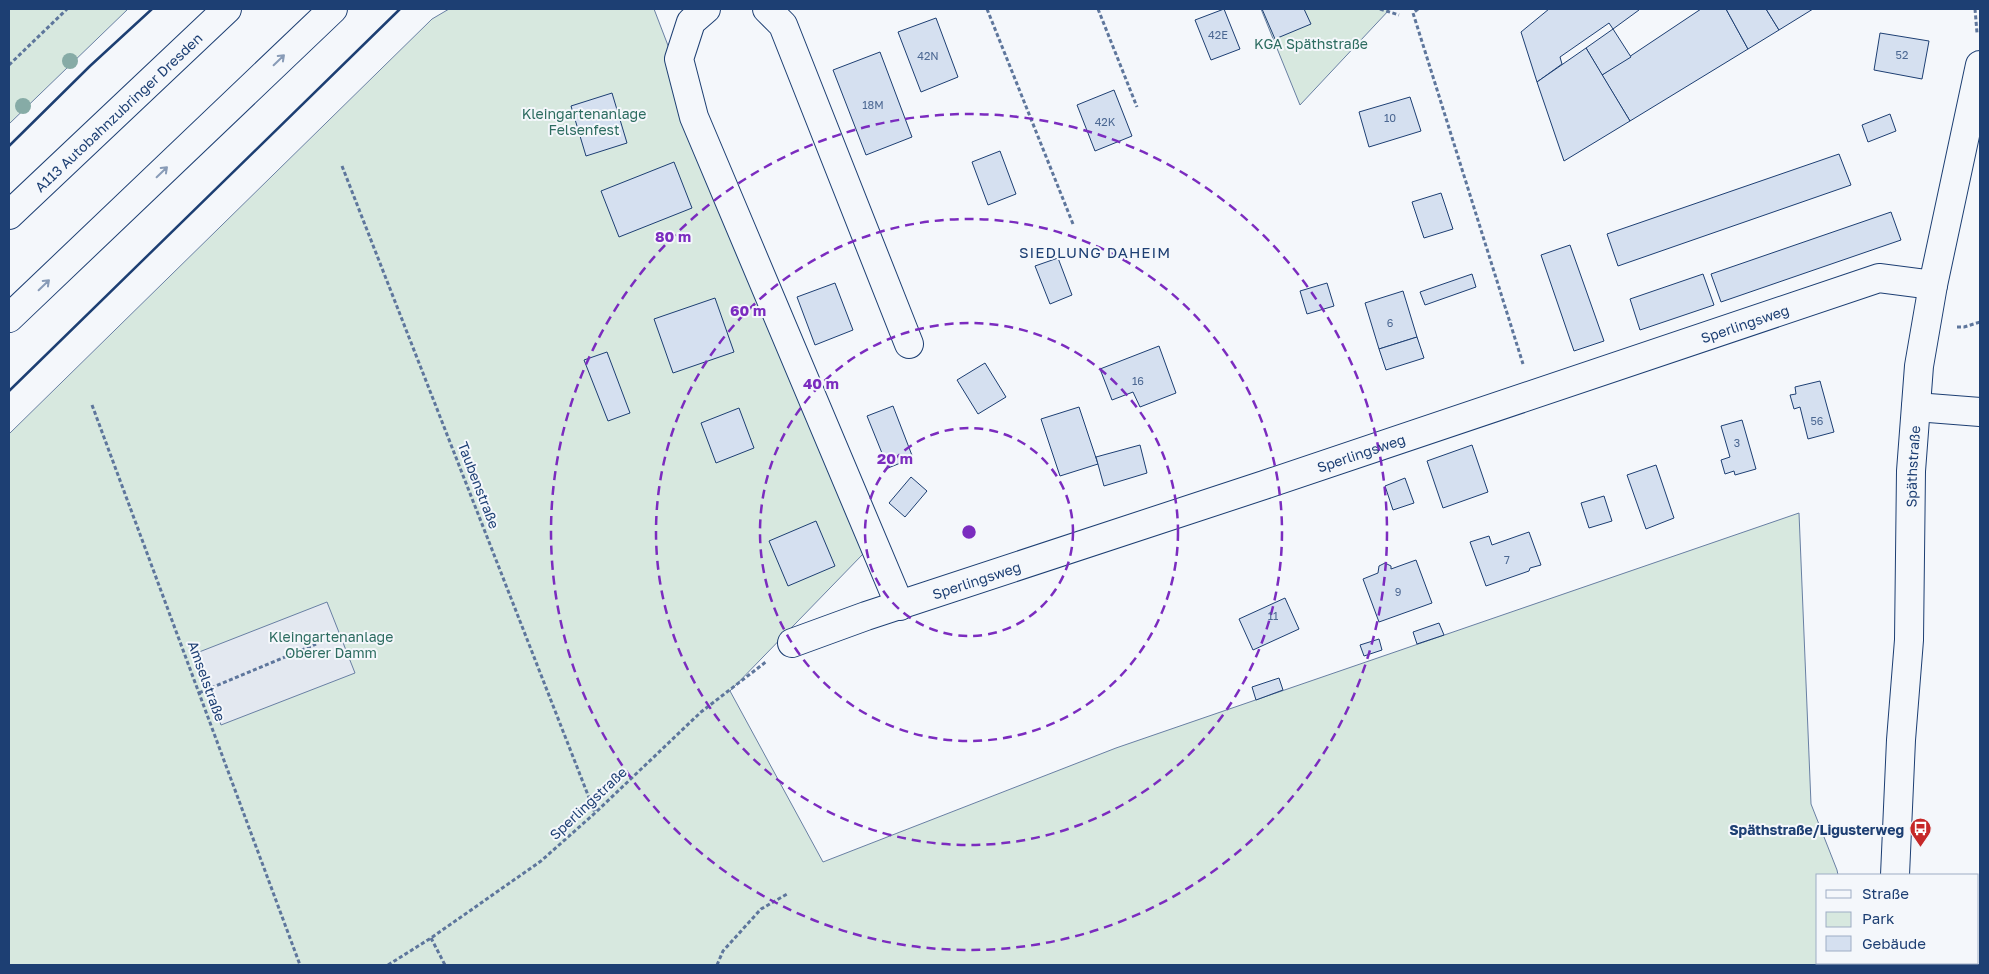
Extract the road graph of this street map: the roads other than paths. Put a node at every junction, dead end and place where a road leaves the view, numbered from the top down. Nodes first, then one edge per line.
1 (227, 9) edge
2 (333, 9) edge
3 (706, 9) edge
4 (767, 9) edge
5 (1980, 65) edge
6 (9, 215) edge
7 (1932, 285) junction
8 (9, 318) edge
9 (908, 344) dead end
10 (1916, 407) junction
11 (1980, 412) edge
12 (900, 606) junction
13 (792, 643) road end
14 (1895, 874) edge

1 - 6 main road, A113 Autobahnzubringer Dresden
8 -> 2 main road
3 - 12 main road
4 - 9 main road
5 - 7 main road, Späthstraße
7 - 10 main road, Späthstraße
7 - 12 main road, Sperlingsweg
10 - 11 main road
10 - 14 main road, Späthstraße
12 - 13 main road, Sperlingsweg

